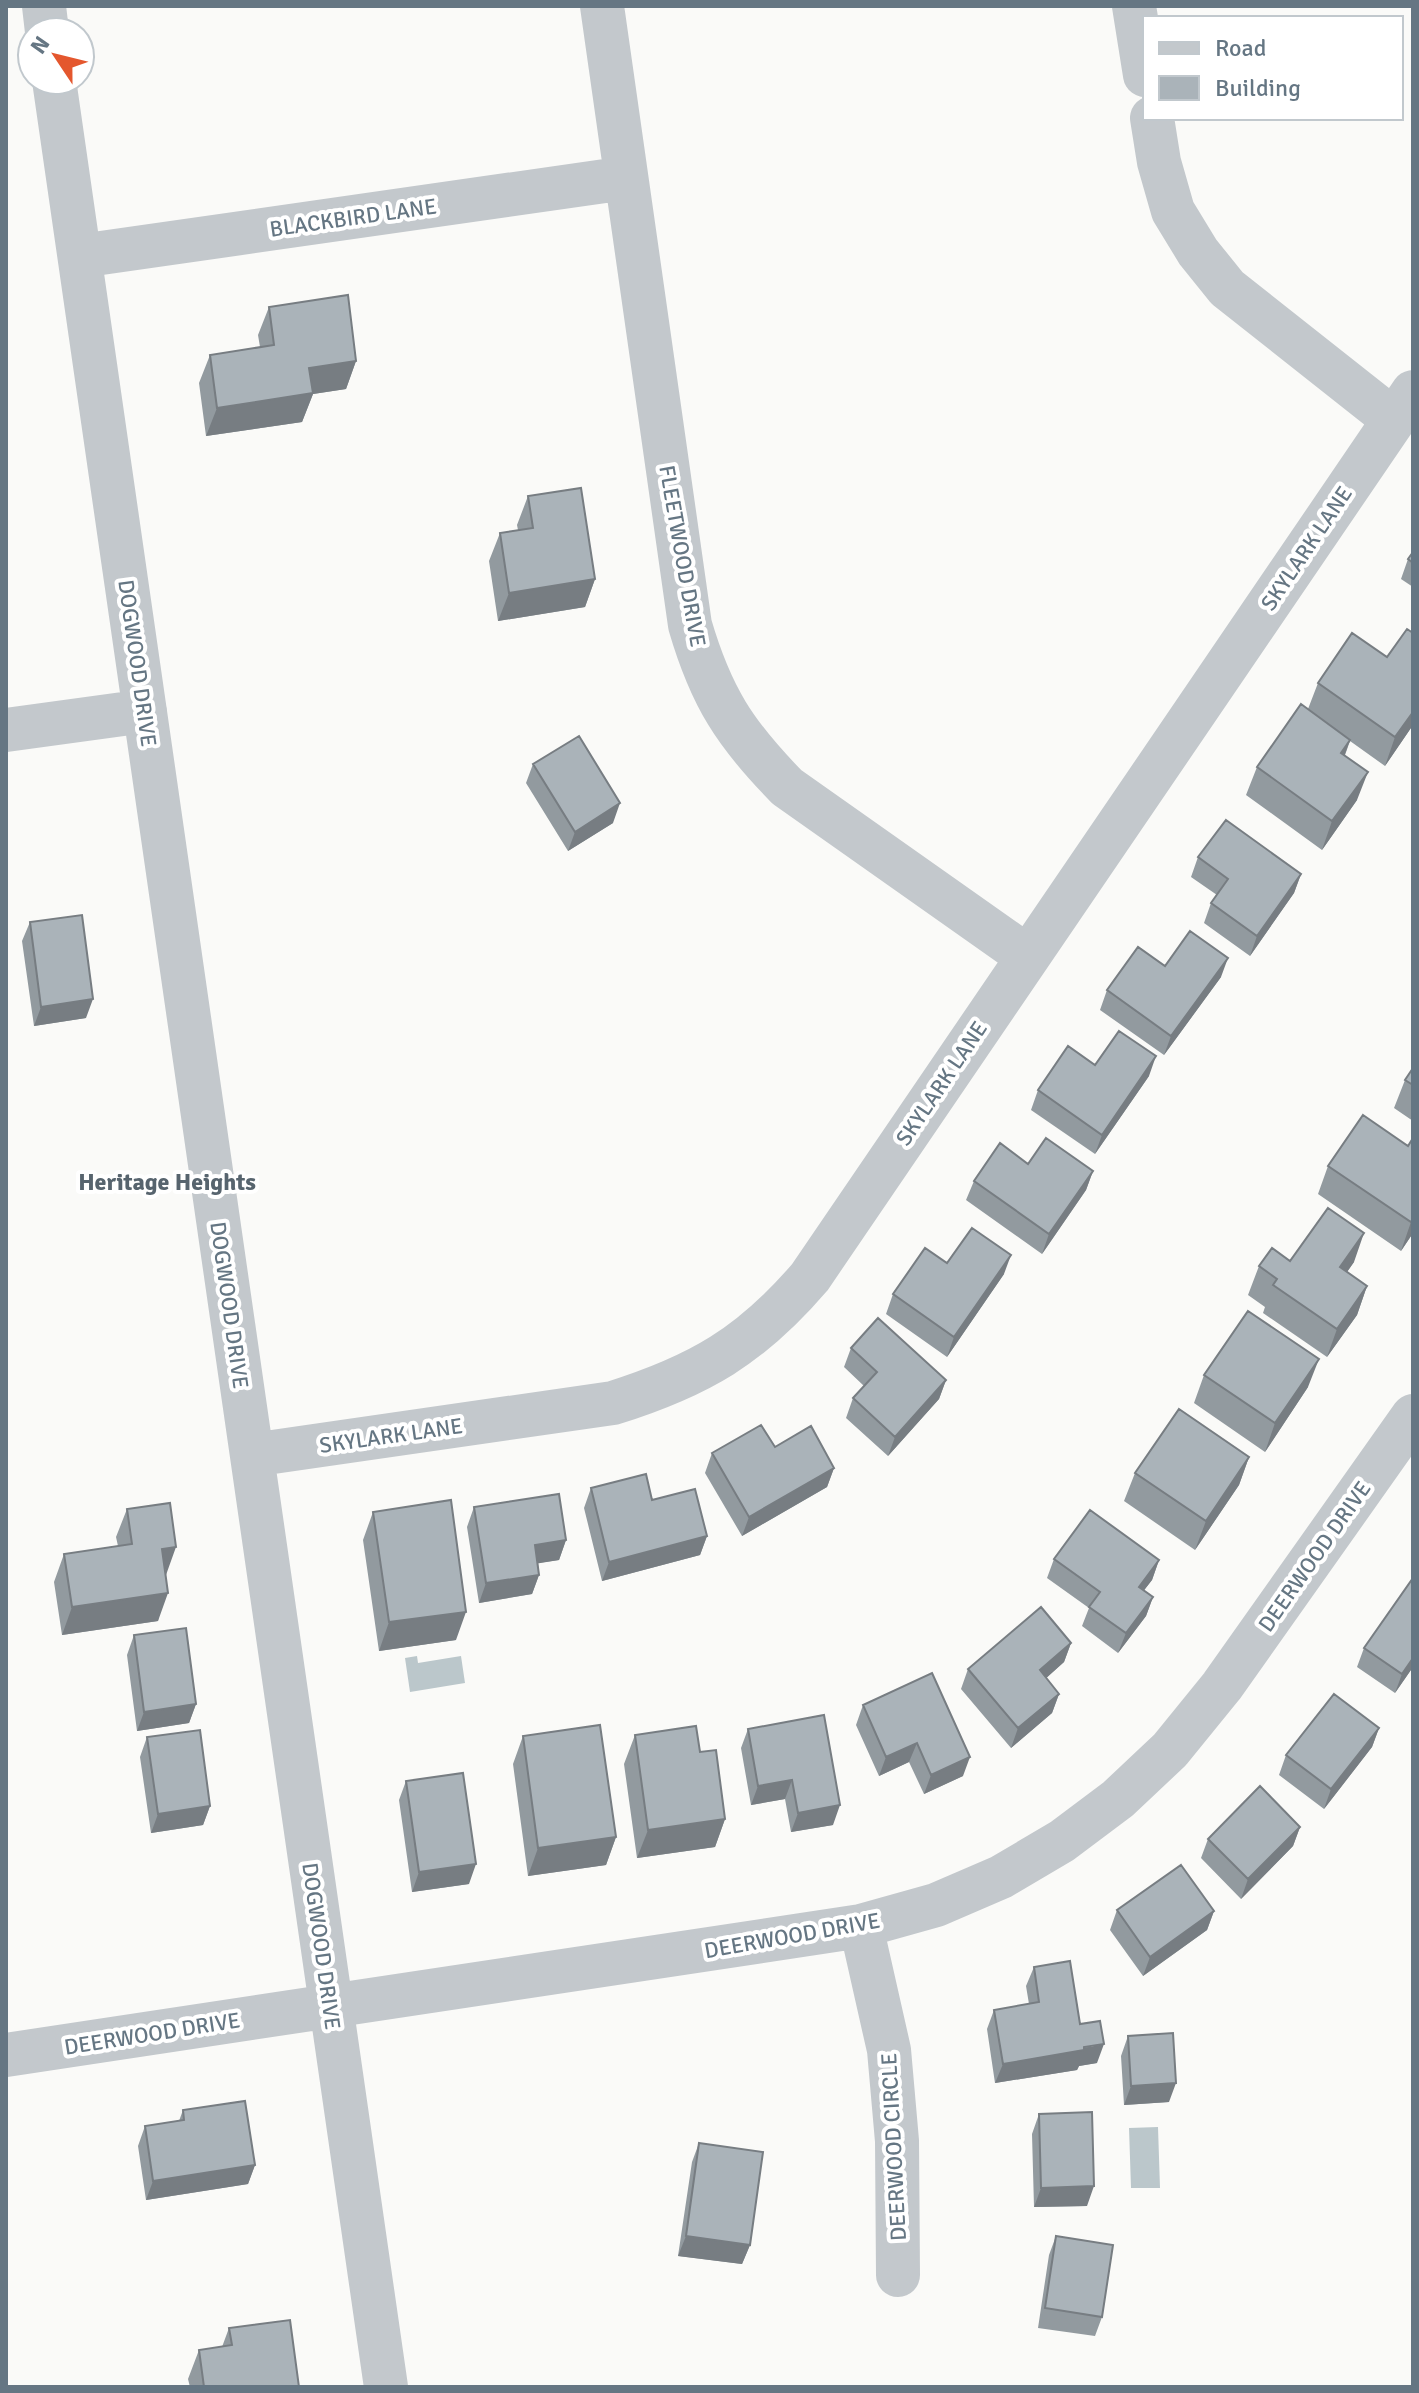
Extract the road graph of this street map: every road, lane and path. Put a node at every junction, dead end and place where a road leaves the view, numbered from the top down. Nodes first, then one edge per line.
1 (602, 6) edge
2 (1134, 6) edge
3 (1143, 62) edge
4 (56, 96) edge
5 (1152, 120) edge
6 (626, 178) junction
7 (80, 256) junction
8 (1403, 406) edge
9 (145, 711) junction
10 (6, 730) edge
11 (1028, 957) junction
12 (1413, 1416) edge
13 (252, 1455) junction
14 (861, 1926) junction
15 (331, 2006) junction
16 (6, 2055) edge
17 (898, 2275) dead end
18 (386, 2387) edge

1 - 6 street, FLEETWOOD DRIVE
2 - 3 street
4 - 7 street, DOGWOOD DRIVE
5 - 8 street
6 - 7 street, BLACKBIRD LANE
6 - 11 street, FLEETWOOD DRIVE
7 - 9 street, DOGWOOD DRIVE
8 - 11 street, SKYLARK LANE
9 - 10 street
9 - 13 street, DOGWOOD DRIVE
11 - 13 street, SKYLARK LANE
12 - 14 street, DEERWOOD DRIVE
13 - 15 street, DOGWOOD DRIVE
14 - 15 street, DEERWOOD DRIVE
14 - 17 street, DEERWOOD CIRCLE
15 - 16 street, DEERWOOD DRIVE
15 - 18 street, DOGWOOD DRIVE

